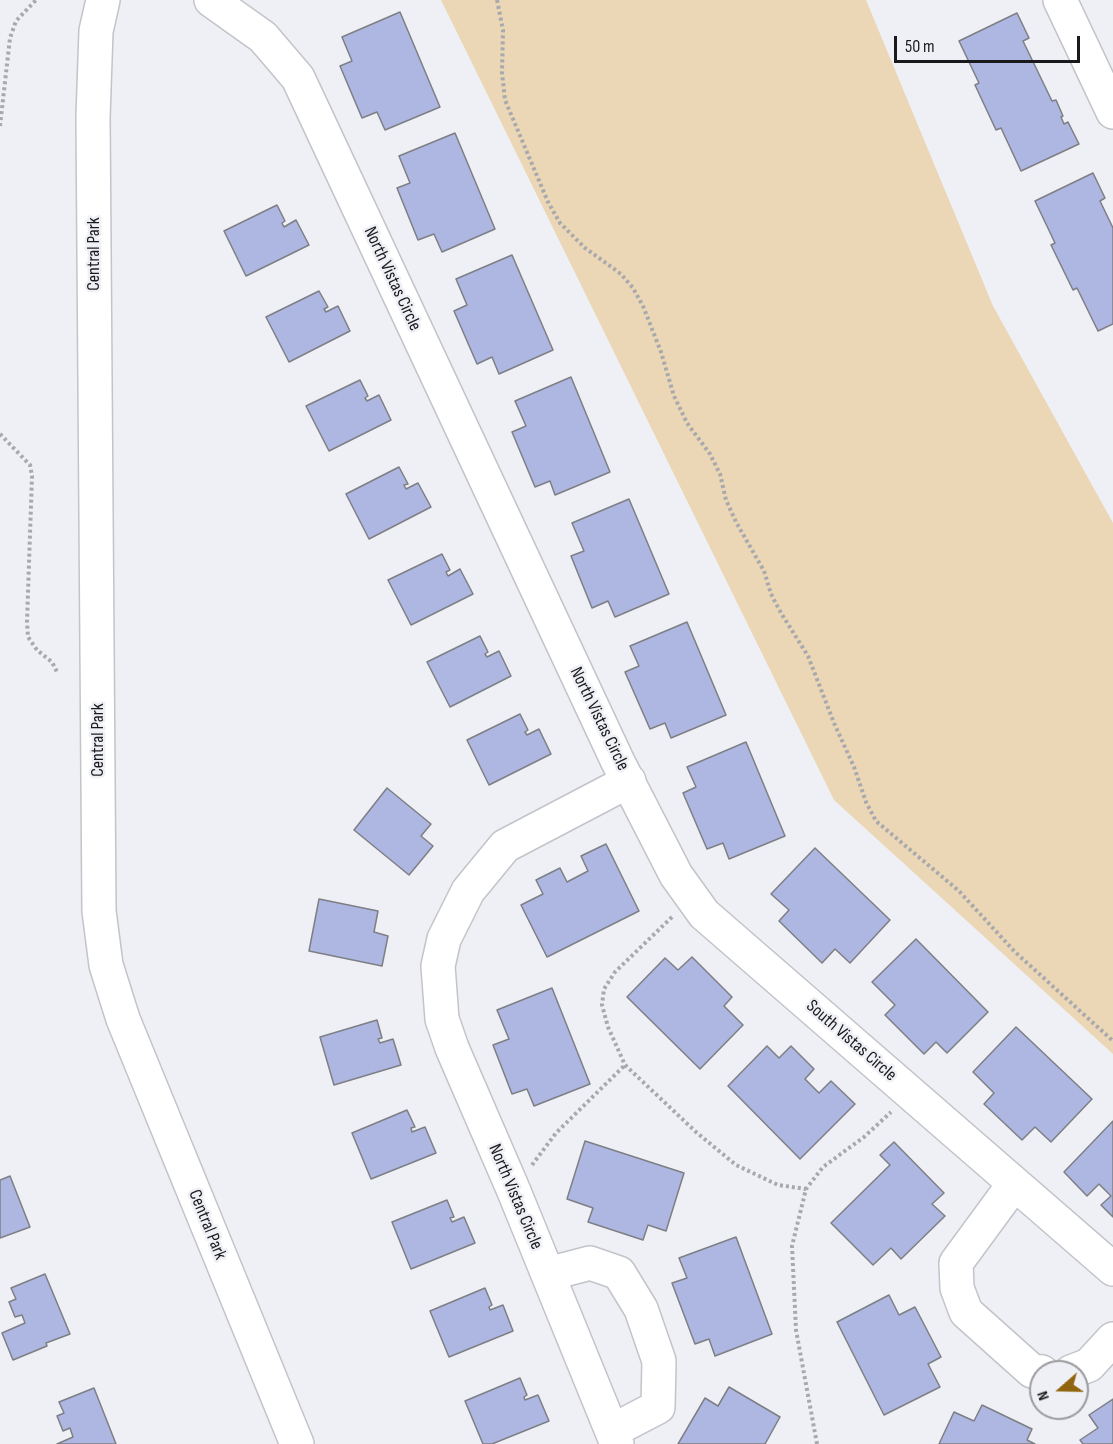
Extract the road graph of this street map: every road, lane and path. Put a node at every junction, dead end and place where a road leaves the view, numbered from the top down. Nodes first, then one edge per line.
1 (36, 0) edge
2 (103, 0) edge
3 (211, 0) edge
4 (497, 0) edge
5 (1060, 0) edge
6 (1113, 112) edge
7 (0, 126) edge
8 (0, 434) edge
9 (58, 674) dead end
10 (629, 781) junction
11 (692, 897) junction
12 (1113, 1041) edge
13 (625, 1065) junction
14 (910, 1093) junction
15 (1014, 1184) junction
16 (513, 1189) junction
17 (806, 1189) junction
18 (1113, 1269) edge
19 (548, 1274) junction
20 (1113, 1339) edge
21 (1089, 1365) edge
22 (1029, 1368) edge
23 (615, 1438) edge
24 (297, 1444) edge
25 (817, 1444) edge

1 - 7 path
2 - 24 street, Central Park
3 - 10 street, North Vistas Circle
4 - 12 path
5 - 6 street
8 - 9 path
10 - 11 street, South Vistas Circle
10 - 16 street, North Vistas Circle
11 - 13 path
11 - 14 street, South Vistas Circle
13 - 16 path
13 - 17 path
14 - 15 street, South Vistas Circle
14 - 17 path
15 - 18 street, South Vistas Circle
15 - 22 street
16 - 19 street, North Vistas Circle
17 - 25 path
19 - 23 street, North Vistas Circle
19 - 23 street
20 - 21 street

